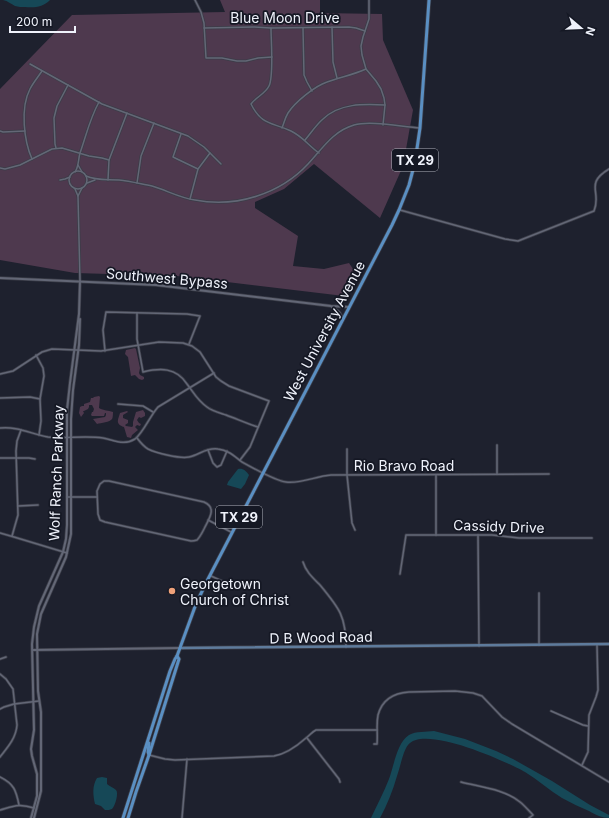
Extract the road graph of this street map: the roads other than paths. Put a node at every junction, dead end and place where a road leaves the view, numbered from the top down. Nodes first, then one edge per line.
1 (195, 0) edge
2 (369, 0) edge
3 (429, 0) edge
4 (332, 27) junction
5 (204, 28) junction
6 (271, 28) junction
7 (303, 28) junction
8 (365, 31) junction
9 (272, 57) junction
10 (30, 64) dead end
11 (366, 69) junction
12 (42, 71) junction
13 (337, 78) junction
14 (68, 85) junction
15 (312, 91) junction
16 (99, 102) junction
17 (385, 105) junction
18 (127, 113) junction
19 (154, 123) junction
20 (383, 124) junction
21 (282, 128) junction
22 (420, 128) junction
23 (0, 131) edge
24 (25, 131) junction
25 (181, 133) junction
26 (305, 140) junction
27 (56, 148) junction
28 (80, 153) junction
29 (210, 153) junction
30 (319, 153) junction
31 (32, 159) junction
32 (110, 160) junction
33 (221, 164) dead end
34 (78, 165) junction
35 (0, 168) edge
36 (198, 168) junction
37 (609, 169) edge
38 (75, 172) junction
39 (82, 172) junction
40 (70, 176) junction
41 (86, 176) junction
42 (96, 179) junction
43 (60, 180) dead end
44 (63, 180) junction
45 (108, 180) junction
46 (70, 183) junction
47 (87, 183) junction
48 (137, 183) junction
49 (82, 188) junction
50 (75, 189) junction
51 (78, 196) junction
52 (190, 199) junction
53 (399, 210) junction
54 (0, 278) edge
55 (80, 281) junction
56 (331, 306) junction
57 (349, 307) junction
58 (137, 312) junction
59 (79, 314) junction
60 (342, 322) junction
61 (189, 344) junction
62 (138, 346) junction
63 (75, 350) junction
64 (79, 350) junction
65 (105, 351) junction
66 (36, 355) junction
67 (214, 373) junction
68 (0, 374) edge
69 (190, 388) junction
70 (0, 398) edge
71 (40, 399) junction
72 (118, 404) dead end
73 (153, 412) junction
74 (0, 428) edge
75 (258, 428) junction
76 (21, 430) junction
77 (39, 435) junction
78 (67, 437) junction
79 (71, 437) junction
80 (136, 438) junction
81 (497, 445) dead end
82 (208, 449) junction
83 (347, 449) dead end
84 (227, 451) junction
85 (0, 458) edge
86 (16, 458) junction
87 (35, 459) dead end
88 (240, 460) junction
89 (262, 472) junction
90 (497, 474) junction
91 (549, 474) dead end
92 (347, 475) junction
93 (436, 475) junction
94 (97, 496) junction
95 (67, 497) junction
96 (71, 497) junction
97 (38, 505) dead end
98 (18, 506) junction
99 (208, 520) junction
100 (355, 530) dead end
101 (231, 532) junction
102 (0, 533) edge
103 (436, 535) junction
104 (478, 535) junction
105 (12, 536) junction
106 (592, 538) dead end
107 (63, 552) junction
108 (67, 553) junction
109 (303, 562) dead end
110 (400, 574) dead end
111 (209, 575) junction
112 (231, 585) dead end
113 (539, 593) dead end
114 (609, 644) edge
115 (539, 645) junction
116 (597, 645) junction
117 (480, 646) junction
118 (346, 647) junction
119 (180, 648) junction
120 (33, 650) junction
121 (37, 650) junction
122 (177, 656) junction
123 (6, 657) dead end
124 (0, 659) edge
125 (0, 674) edge
126 (39, 701) junction
127 (34, 702) junction
128 (14, 704) junction
129 (0, 709) edge
130 (551, 712) dead end
131 (588, 726) junction
132 (378, 730) junction
133 (149, 737) junction
134 (307, 738) junction
135 (374, 744) dead end
136 (149, 755) junction
137 (0, 757) edge
138 (187, 759) junction
139 (582, 766) junction
140 (139, 768) junction
141 (0, 777) edge
142 (340, 782) dead end
143 (461, 782) dead end
144 (609, 782) edge
145 (139, 785) junction
146 (19, 805) junction
147 (36, 808) junction
148 (0, 810) edge
149 (31, 818) edge
150 (34, 818) edge
151 (123, 818) edge
152 (128, 818) edge
153 (182, 818) edge
154 (529, 818) edge

1 - 5 street
2 - 8 street
3 - 22 main road, West University Avenue / TX 29
4 - 7 street, Blue Moon Drive
4 - 8 street, Blue Moon Drive
4 - 13 street
5 - 6 street, Blue Moon Drive
5 - 9 street
6 - 7 street, Blue Moon Drive
6 - 9 street
7 - 15 street
8 - 11 street
9 - 21 street
10 - 12 street
11 - 13 street
11 - 17 street
12 - 14 street
12 - 24 street
13 - 15 street
14 - 16 street
14 - 27 street
15 - 21 street
16 - 18 street
16 - 28 street
17 - 20 street
17 - 26 street
18 - 19 street
18 - 32 street
19 - 25 street
19 - 48 street
20 - 22 street
20 - 30 street
21 - 26 street
22 - 53 main road, West University Avenue / TX 29
23 - 24 street
24 - 31 street
25 - 29 street
25 - 36 street
26 - 30 street
27 - 28 street
27 - 31 street
28 - 32 street
28 - 34 street
29 - 33 street
29 - 36 street
30 - 52 street
31 - 35 street
32 - 45 street
34 - 38 street
34 - 39 street
36 - 52 street
37 - 53 street
38 - 39 street
38 - 40 street
39 - 41 street
40 - 44 street
40 - 46 street
41 - 42 street
41 - 47 street
42 - 45 street
42 - 47 street
43 - 44 street
44 - 46 street
45 - 48 street
46 - 50 street
47 - 49 street
48 - 52 street
49 - 50 street
49 - 51 street, Wolf Ranch Parkway
50 - 51 street, Wolf Ranch Parkway
51 - 55 street, Wolf Ranch Parkway
53 - 57 main road, West University Avenue / TX 29
54 - 55 street, Southwest Bypass
55 - 56 street, Southwest Bypass
55 - 59 street, Wolf Ranch Parkway
56 - 57 street, Southwest Bypass
56 - 60 street
57 - 60 main road, West University Avenue / TX 29
58 - 61 street
58 - 62 street
58 - 65 street
59 - 63 street, Wolf Ranch Parkway
59 - 64 street, Wolf Ranch Parkway
60 - 89 main road, West University Avenue / TX 29
61 - 62 street
61 - 67 street
62 - 65 street
62 - 69 street
63 - 64 street
63 - 66 street
63 - 78 street, Wolf Ranch Parkway
64 - 65 street
64 - 79 street, Wolf Ranch Parkway
66 - 68 street
66 - 71 street
67 - 69 street
67 - 75 street
69 - 73 street
69 - 75 street
70 - 71 street
71 - 77 street
72 - 73 street
73 - 80 street
74 - 76 street
75 - 88 street
76 - 77 street
76 - 86 street
77 - 78 street
78 - 79 street
78 - 95 street, Wolf Ranch Parkway
79 - 80 street
79 - 96 street, Wolf Ranch Parkway
80 - 82 street
81 - 90 street
82 - 84 street
82 - 84 street
83 - 92 street
84 - 88 street, Rio Bravo Road
85 - 86 street
86 - 87 street
86 - 98 street
88 - 89 street, Rio Bravo Road
89 - 92 street, Rio Bravo Road
89 - 101 main road, West University Avenue / TX 29
90 - 91 street, Rio Bravo Road
90 - 93 street, Rio Bravo Road
92 - 93 street, Rio Bravo Road
92 - 100 street
93 - 103 street
94 - 96 street
94 - 99 street
94 - 99 street
95 - 96 street
95 - 107 street, Wolf Ranch Parkway
96 - 108 street, Wolf Ranch Parkway
97 - 98 street
98 - 105 street
99 - 101 street
101 - 111 main road, West University Avenue / TX 29
102 - 105 street
103 - 104 street, Cassidy Drive
103 - 110 street, Cassidy Drive
104 - 106 street, Cassidy Drive
104 - 117 street
105 - 107 street
107 - 108 street
107 - 120 street, Wolf Ranch Parkway
108 - 121 street, Wolf Ranch Parkway
109 - 118 street
111 - 112 street
111 - 119 main road, West University Avenue / TX 29
113 - 115 street
114 - 116 main road, D B Wood Road
115 - 116 main road, D B Wood Road
115 - 117 main road, D B Wood Road
116 - 131 street
117 - 118 main road, D B Wood Road
118 - 119 main road, D B Wood Road
119 - 121 street, D B Wood Road
119 - 122 main road, West University Avenue / TX 29
120 - 121 street, D B Wood Road
120 - 127 street, Wolf Ranch Parkway
121 - 126 street, Wolf Ranch Parkway
122 - 133 main road, West University Avenue / TX 29
122 - 136 main road, West University Avenue / TX 29
123 - 124 street
125 - 128 street
126 - 127 street
126 - 147 street, Wolf Ranch Parkway
127 - 128 street
127 - 147 street, Wolf Ranch Parkway
128 - 129 street
128 - 137 street
130 - 131 street
131 - 139 street
132 - 134 street
132 - 135 street
132 - 139 street
133 - 136 main road
133 - 140 main road, West University Avenue / TX 29
134 - 138 street
134 - 142 street
136 - 138 street
136 - 145 main road, West University Avenue / TX 29
138 - 153 street
139 - 144 street
140 - 145 main road
140 - 151 main road, West University Avenue / TX 29
141 - 146 street
143 - 154 street
145 - 152 main road, West University Avenue / TX 29
146 - 147 street
146 - 148 street
147 - 149 street, Wolf Ranch Parkway
147 - 150 street, Wolf Ranch Parkway

